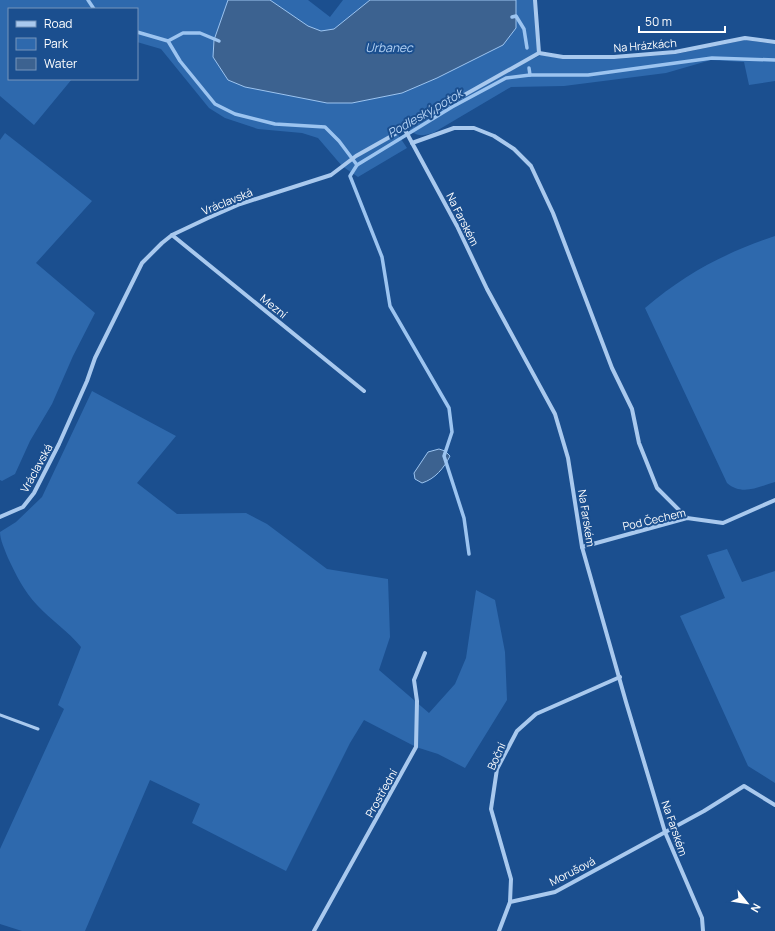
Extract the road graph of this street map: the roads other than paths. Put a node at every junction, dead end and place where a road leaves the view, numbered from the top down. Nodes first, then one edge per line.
1 (535, 0) edge
2 (775, 42) edge
3 (539, 53) junction
4 (405, 130) junction
5 (412, 143) junction
6 (172, 235) junction
7 (364, 391) dead end
8 (775, 500) edge
9 (0, 517) edge
10 (687, 518) junction
11 (582, 547) junction
12 (425, 654) dead end
13 (620, 677) junction
14 (0, 715) edge
15 (38, 729) dead end
16 (775, 805) edge
17 (665, 832) junction
18 (510, 902) junction
19 (314, 931) edge
20 (499, 931) edge
21 (703, 931) edge

1 - 3 street
2 - 3 street, Na Hrázkách
3 - 4 street, Vráclavská
4 - 5 street, Na Farském
4 - 6 street, Vráclavská
5 - 10 street
5 - 11 street, Na Farském
6 - 7 street, Mezní
6 - 9 street, Vráclavská
8 - 10 street, Pod Čechem
10 - 11 street, Pod Čechem
11 - 13 street, Na Farském
12 - 19 street, Prostřední
13 - 17 street, Na Farském
13 - 18 street, Boční
14 - 15 lane
16 - 17 street, Morušová
17 - 18 street, Morušová
17 - 21 street, Na Farském
18 - 20 street

